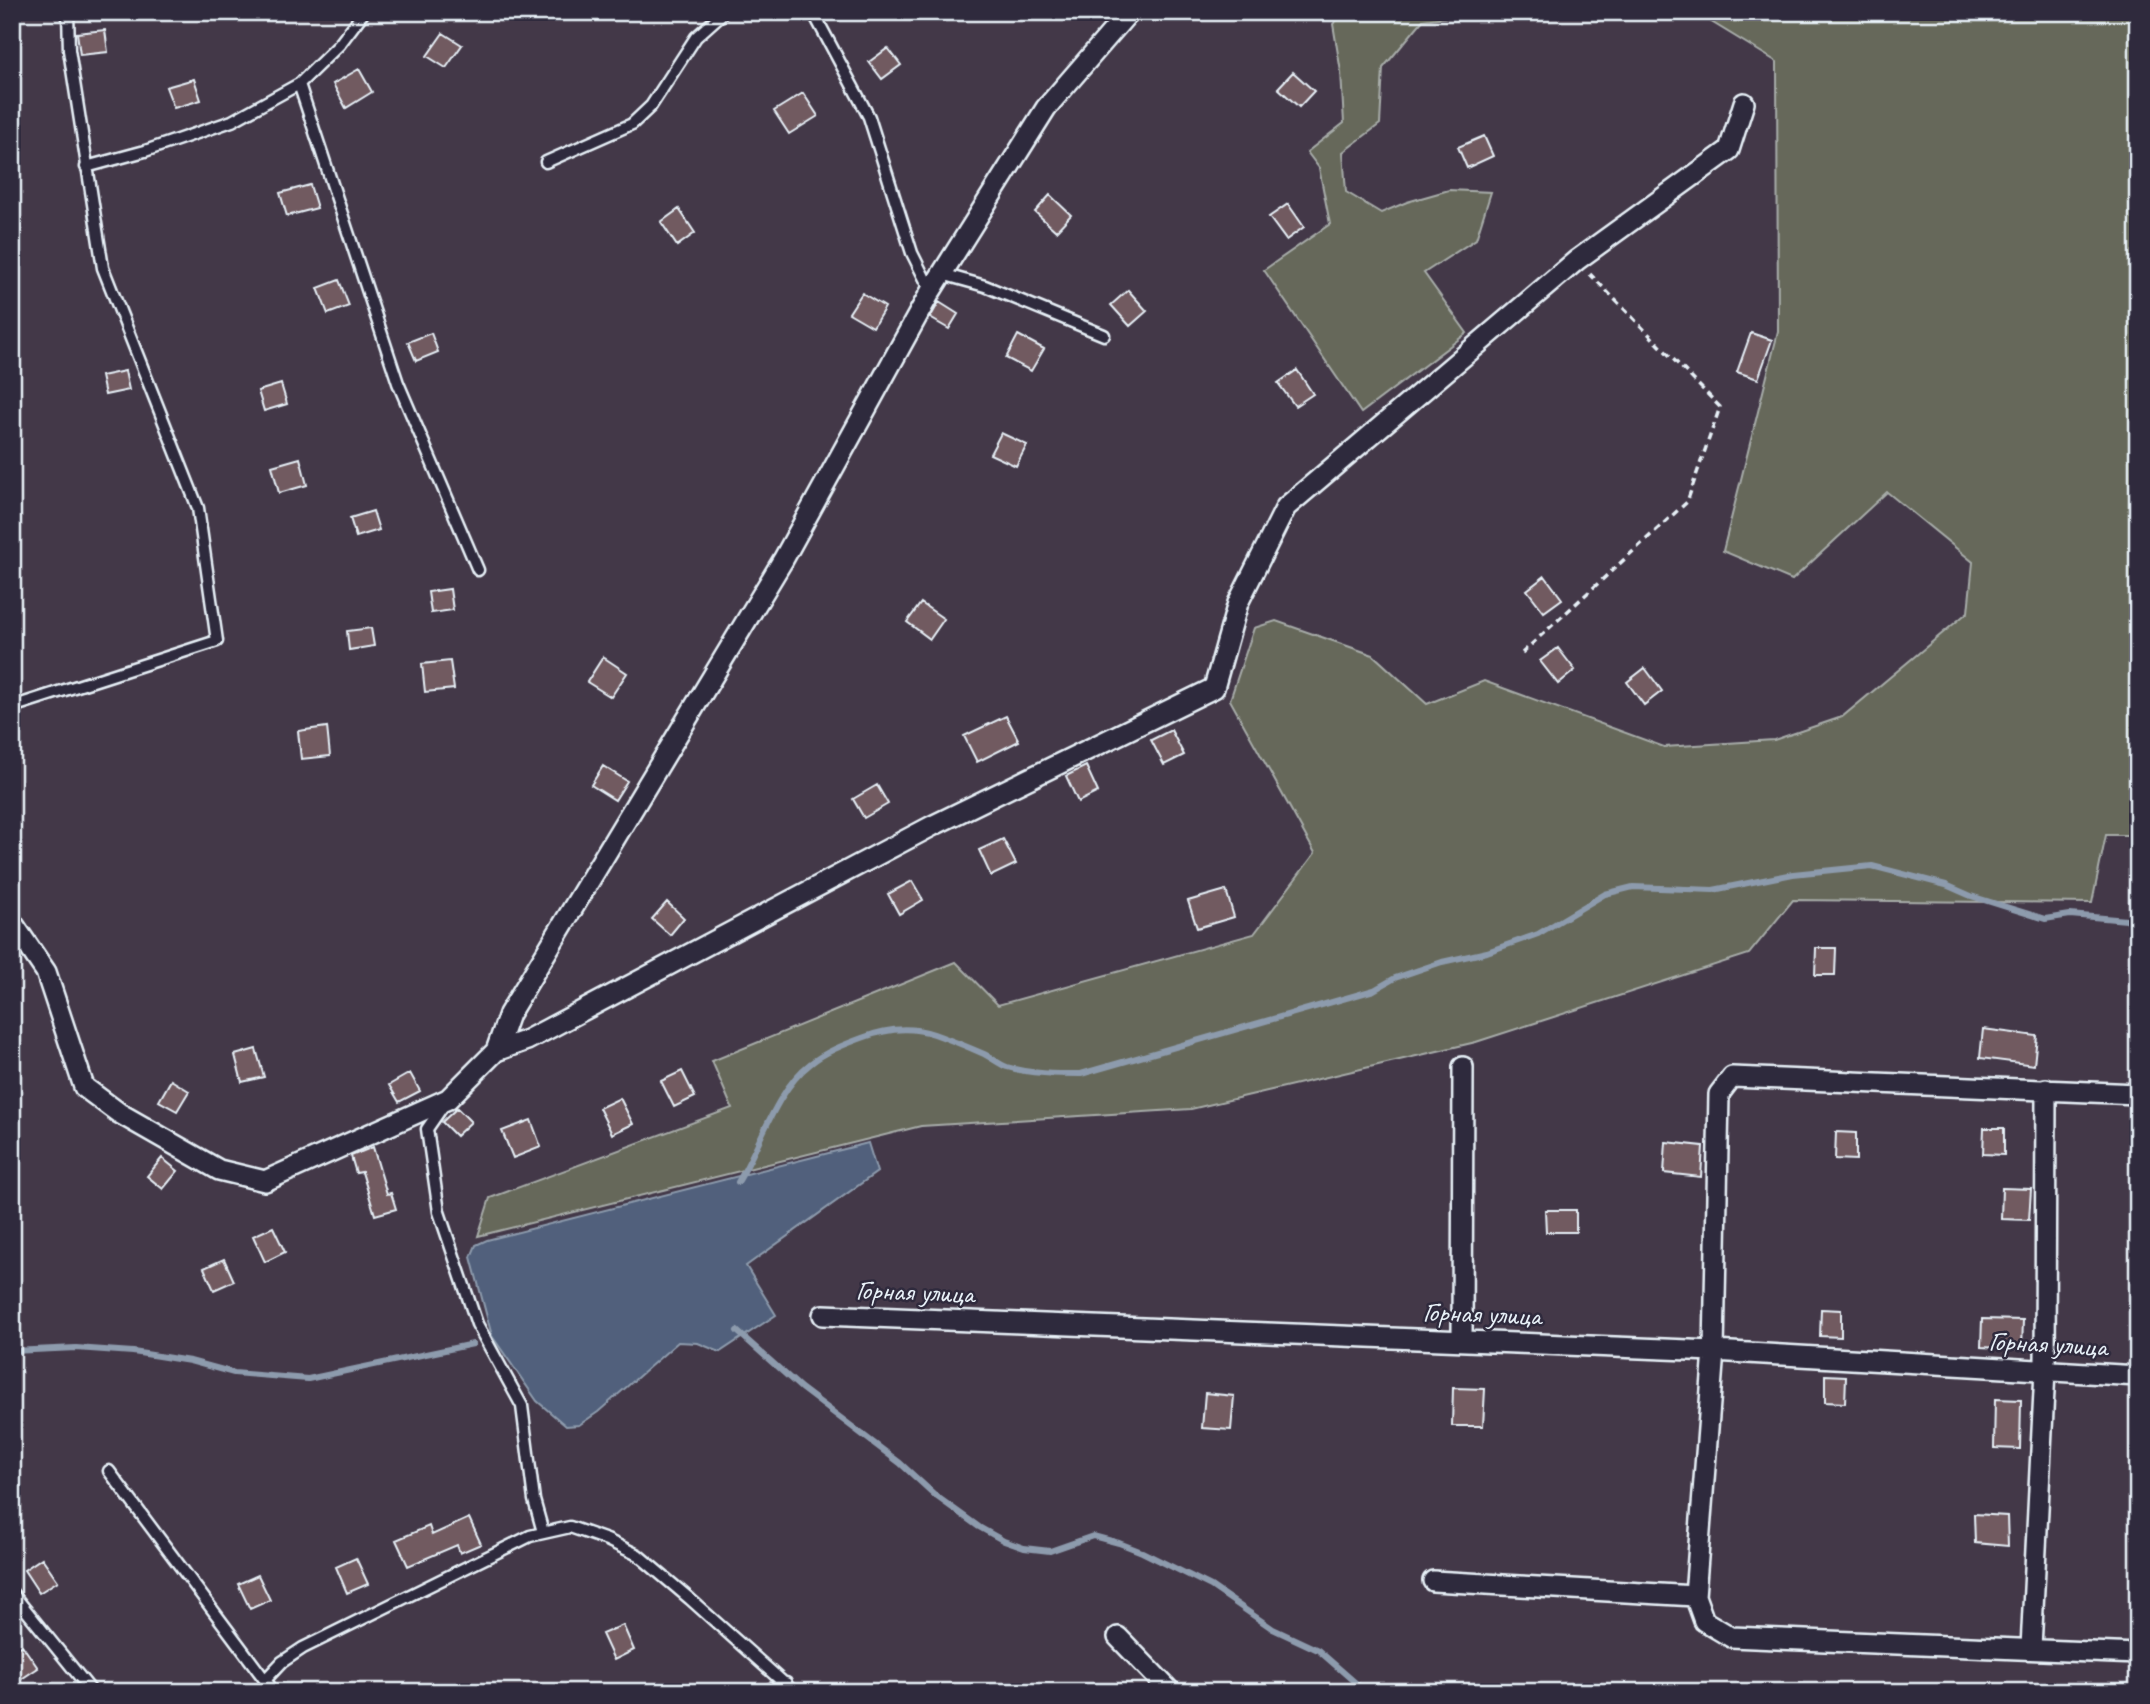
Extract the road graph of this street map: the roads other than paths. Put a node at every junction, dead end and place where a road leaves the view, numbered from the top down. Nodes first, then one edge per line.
1 (68, 12) edge
2 (364, 12) edge
3 (724, 12) edge
4 (813, 12) edge
5 (1129, 12) edge
6 (299, 84) junction
7 (1744, 103) dead end
8 (546, 162) dead end
9 (86, 167) junction
10 (942, 274) junction
11 (931, 291) junction
12 (1104, 335) dead end
13 (478, 570) dead end
14 (12, 707) edge
15 (12, 922) edge
16 (496, 1051) junction
17 (1463, 1067) dead end
18 (2046, 1089) junction
19 (2138, 1094) edge
20 (448, 1099) junction
21 (823, 1315) dead end
22 (1462, 1340) junction
23 (1714, 1351) junction
24 (2045, 1371) junction
25 (2138, 1376) edge
26 (109, 1471) dead end
27 (543, 1532) junction
28 (1433, 1581) dead end
29 (12, 1593) edge
30 (1695, 1596) junction
31 (1118, 1637) dead end
32 (2031, 1648) junction
33 (2138, 1654) edge
34 (266, 1679) junction
35 (786, 1683) junction
36 (92, 1692) edge
37 (274, 1692) edge
38 (764, 1692) edge
39 (794, 1692) edge
40 (1171, 1692) edge

1 - 9 lane
2 - 6 lane
3 - 8 lane
4 - 11 lane
5 - 10 street
6 - 9 lane
6 - 13 lane
7 - 16 street
9 - 14 lane
10 - 11 street
10 - 12 lane
11 - 16 street
15 - 20 street
16 - 20 street
17 - 22 street
18 - 19 street
18 - 23 street
18 - 24 street
20 - 27 lane
21 - 22 street, Горная улица
22 - 23 street, Горная улица
23 - 24 street, Горная улица
23 - 30 street
24 - 25 street, Горная улица
24 - 32 street
26 - 34 lane
27 - 34 lane
27 - 35 lane
28 - 30 street
29 - 36 lane
30 - 32 street
31 - 40 street
32 - 33 street
34 - 37 lane
35 - 38 lane
35 - 39 lane

